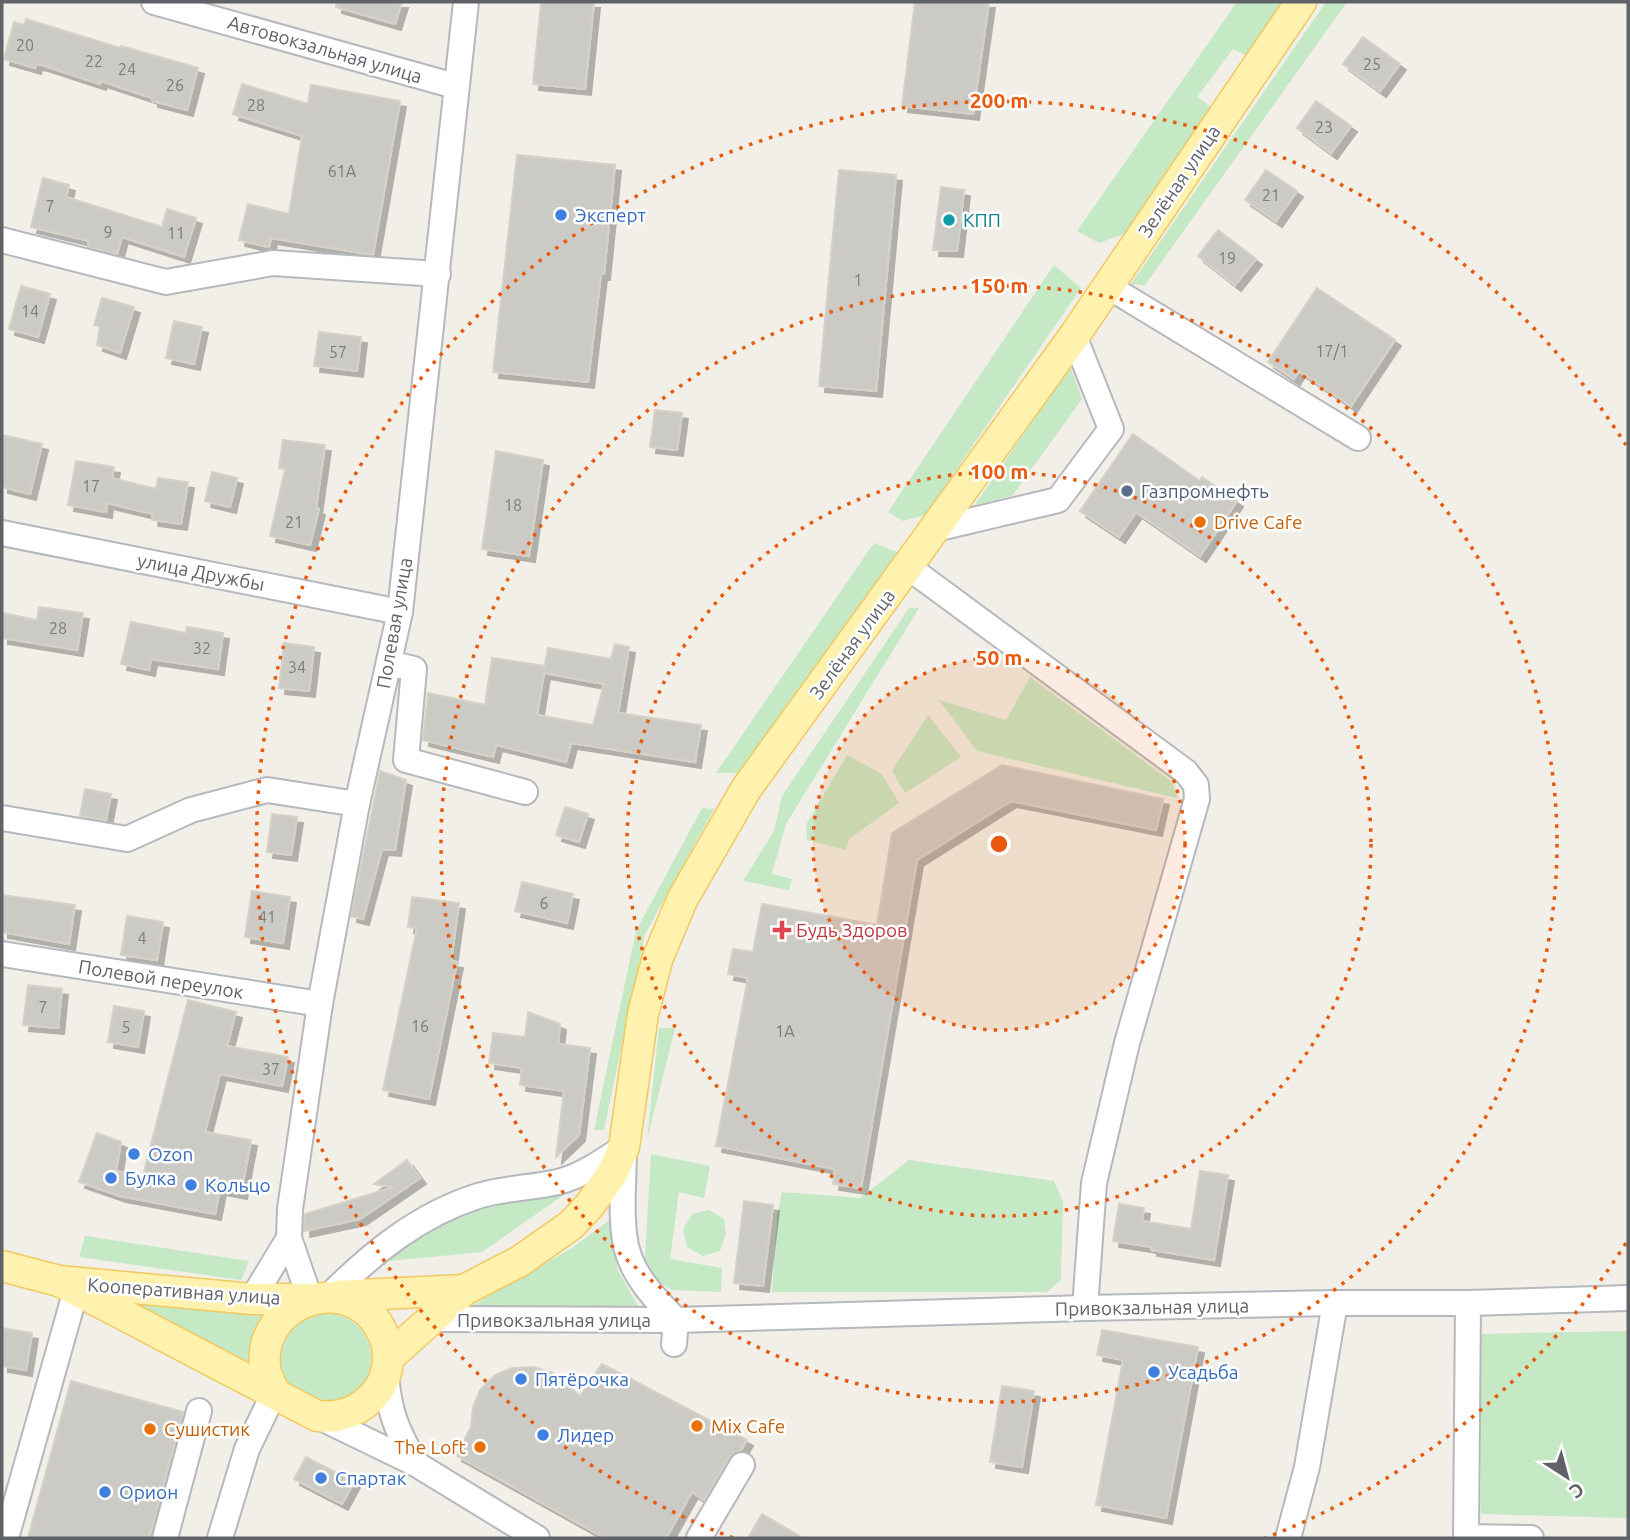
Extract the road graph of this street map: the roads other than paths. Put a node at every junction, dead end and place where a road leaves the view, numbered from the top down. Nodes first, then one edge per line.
1 (154, 2) edge
2 (466, 2) edge
3 (1301, 2) edge
4 (455, 86) junction
5 (2, 240) edge
6 (438, 274) junction
7 (1109, 287) junction
8 (1074, 336) junction
9 (1358, 438) dead end
10 (935, 529) junction
11 (2, 533) edge
12 (908, 567) junction
13 (400, 612) junction
14 (389, 663) junction
15 (524, 792) dead end
16 (357, 804) junction
17 (2, 818) edge
18 (2, 954) edge
19 (320, 1004) junction
20 (624, 1147) junction
21 (289, 1238) junction
22 (2, 1266) edge
23 (67, 1285) junction
24 (464, 1290) junction
25 (319, 1298) junction
26 (1628, 1298) edge
27 (251, 1299) junction
28 (1335, 1303) junction
29 (1468, 1303) junction
30 (1084, 1308) junction
31 (432, 1319) junction
32 (675, 1332) junction
33 (387, 1366) junction
34 (274, 1392) junction
35 (199, 1411) dead end
36 (317, 1416) junction
37 (416, 1464) junction
38 (742, 1465) dead end
39 (1466, 1537) edge
40 (6, 1538) edge
41 (165, 1538) edge
42 (220, 1538) edge
43 (537, 1538) edge
44 (699, 1538) edge
45 (1288, 1538) edge
46 (1531, 1538) edge

1 - 4 street, Автовокзальная улица
2 - 4 street, Полевая улица
3 - 7 main road, Зелёная улица
4 - 6 street, Полевая улица
5 - 6 street
6 - 13 street, Полевая улица
7 - 8 main road, Зелёная улица
7 - 9 street
8 - 10 main road, Зелёная улица
8 - 10 street
10 - 12 main road, Зелёная улица
11 - 13 street, улица Дружбы
12 - 20 main road, Зелёная улица
12 - 30 street
13 - 14 street, Полевая улица
14 - 15 street
14 - 16 street, Полевая улица
16 - 17 street
16 - 19 street, Полевая улица
18 - 19 street, Полевой переулок
19 - 21 street, Полевая улица
20 - 24 main road, Зелёная улица
20 - 25 street
20 - 32 street, Привокзальная улица
21 - 25 street, Полевая улица
21 - 27 street, Полевая улица
22 - 23 main road, Кооперативная улица
23 - 27 main road, Кооперативная улица
23 - 34 main road, Кооперативная улица
23 - 40 street
24 - 25 main road, Зелёная улица
24 - 31 main road, Зелёная улица
25 - 27 main road, Кооперативная улица
25 - 33 main road
25 - 34 main road
26 - 29 street, Привокзальная улица
28 - 29 street, Привокзальная улица
28 - 30 street, Привокзальная улица
28 - 45 street
29 - 39 street
30 - 32 street, Привокзальная улица
31 - 32 street, Привокзальная улица
31 - 33 main road, Зелёная улица
33 - 36 main road
33 - 37 street
34 - 36 main road
34 - 42 street
35 - 41 street
36 - 37 street
37 - 43 street
38 - 44 street
39 - 46 street

